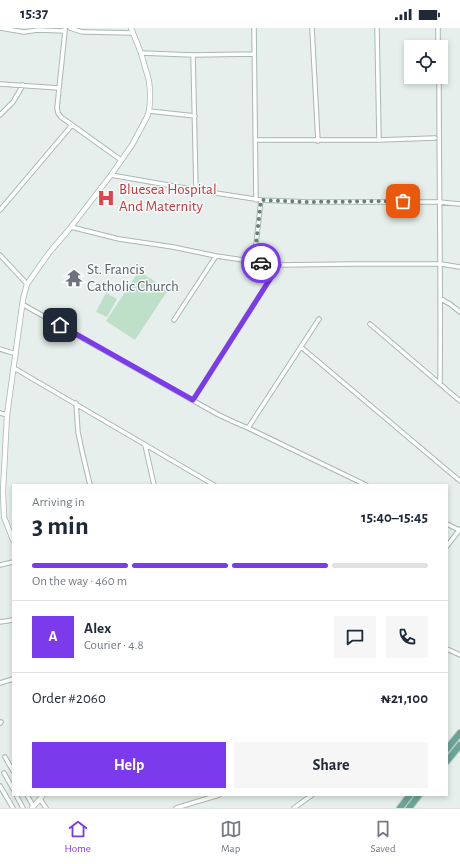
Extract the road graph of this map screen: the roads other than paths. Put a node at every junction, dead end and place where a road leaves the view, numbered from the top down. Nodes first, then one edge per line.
1 (0, 28) edge
2 (70, 28) edge
3 (254, 28) edge
4 (312, 28) edge
5 (377, 28) edge
6 (438, 28) edge
7 (65, 30) edge
8 (132, 30) edge
9 (438, 40) edge
10 (141, 53) junction
11 (254, 54) junction
12 (192, 55) junction
13 (0, 84) edge
14 (438, 84) edge
15 (23, 85) junction
16 (59, 88) junction
17 (149, 111) junction
18 (0, 115) edge
19 (195, 116) junction
20 (72, 125) junction
21 (434, 138) dead end
22 (256, 140) junction
23 (318, 140) junction
24 (379, 140) junction
25 (121, 160) junction
26 (111, 175) junction
27 (196, 190) junction
28 (259, 200) junction
29 (439, 202) junction
30 (460, 204) edge
31 (0, 210) edge
32 (71, 227) junction
33 (0, 255) edge
34 (216, 256) junction
35 (254, 262) junction
36 (440, 264) junction
37 (279, 265) junction
38 (460, 267) edge
39 (27, 284) junction
40 (441, 299) junction
41 (22, 304) junction
42 (460, 312) edge
43 (319, 319) dead end
44 (174, 320) dead end
45 (370, 324) dead end
46 (301, 347) junction
47 (0, 349) edge
48 (16, 354) junction
49 (14, 368) junction
50 (440, 384) junction
51 (193, 400) junction
52 (460, 401) edge
53 (76, 404) junction
54 (0, 413) edge
55 (7, 415) junction
56 (248, 428) junction
57 (145, 445) junction
58 (460, 481) edge
59 (90, 484) edge
60 (154, 484) edge
61 (212, 484) edge
62 (364, 484) edge
63 (2, 517) edge
64 (448, 524) edge
65 (460, 529) edge
66 (12, 538) edge
67 (448, 545) edge
68 (12, 562) edge
69 (0, 565) edge
70 (12, 620) edge
71 (0, 622) edge
72 (448, 649) edge
73 (460, 655) edge
74 (12, 679) edge
75 (0, 683) edge
76 (460, 733) edge
77 (460, 745) edge
78 (448, 748) edge
79 (5, 757) dead end
80 (448, 760) edge
81 (12, 769) edge
82 (4, 773) dead end
83 (0, 786) edge
84 (12, 787) edge
85 (17, 796) edge
86 (28, 796) edge
87 (216, 796) edge
88 (311, 796) edge
89 (409, 796) edge
90 (417, 796) edge
91 (42, 797) edge
92 (33, 807) edge
93 (13, 808) edge
94 (23, 808) edge
95 (46, 808) edge
96 (176, 808) edge
97 (294, 808) edge
98 (400, 808) edge
99 (409, 808) edge

1 - 7 street
2 - 8 street
3 - 11 street
4 - 23 street
5 - 24 street
6 - 9 street
7 - 16 street
8 - 10 street
10 - 12 street
10 - 17 street
11 - 12 street
11 - 22 street
12 - 19 street
13 - 15 street
14 - 29 street
15 - 16 street
15 - 18 street
16 - 20 street
17 - 19 street
17 - 25 street
19 - 27 street
20 - 25 street
20 - 31 street
21 - 24 street
22 - 23 street
22 - 28 street
23 - 24 street
25 - 26 street
26 - 27 street
26 - 32 street
27 - 28 street
28 - 29 street
28 - 35 street
29 - 30 street
29 - 36 street
32 - 34 street
32 - 39 street
33 - 39 street
34 - 35 street
34 - 44 street
35 - 37 street
36 - 37 street
36 - 38 street
36 - 40 street
37 - 51 street
39 - 41 street
40 - 42 street
40 - 50 street
41 - 48 street
41 - 51 street
43 - 46 street
45 - 50 street
46 - 56 street
46 - 58 street
47 - 48 street
48 - 49 street
49 - 53 street
49 - 55 street
50 - 52 street
51 - 56 street
53 - 57 street
53 - 59 street
54 - 55 street
55 - 63 street
56 - 62 street
57 - 60 street
57 - 61 street
63 - 66 street
64 - 65 street
65 - 67 street
68 - 69 street
70 - 71 street
72 - 73 street
74 - 75 street
76 - 78 main road
77 - 80 main road
79 - 81 street
82 - 84 street
83 - 93 street
85 - 94 street
86 - 92 street
87 - 96 street
88 - 97 street
89 - 98 main road
90 - 99 main road
91 - 92 street
91 - 95 street

